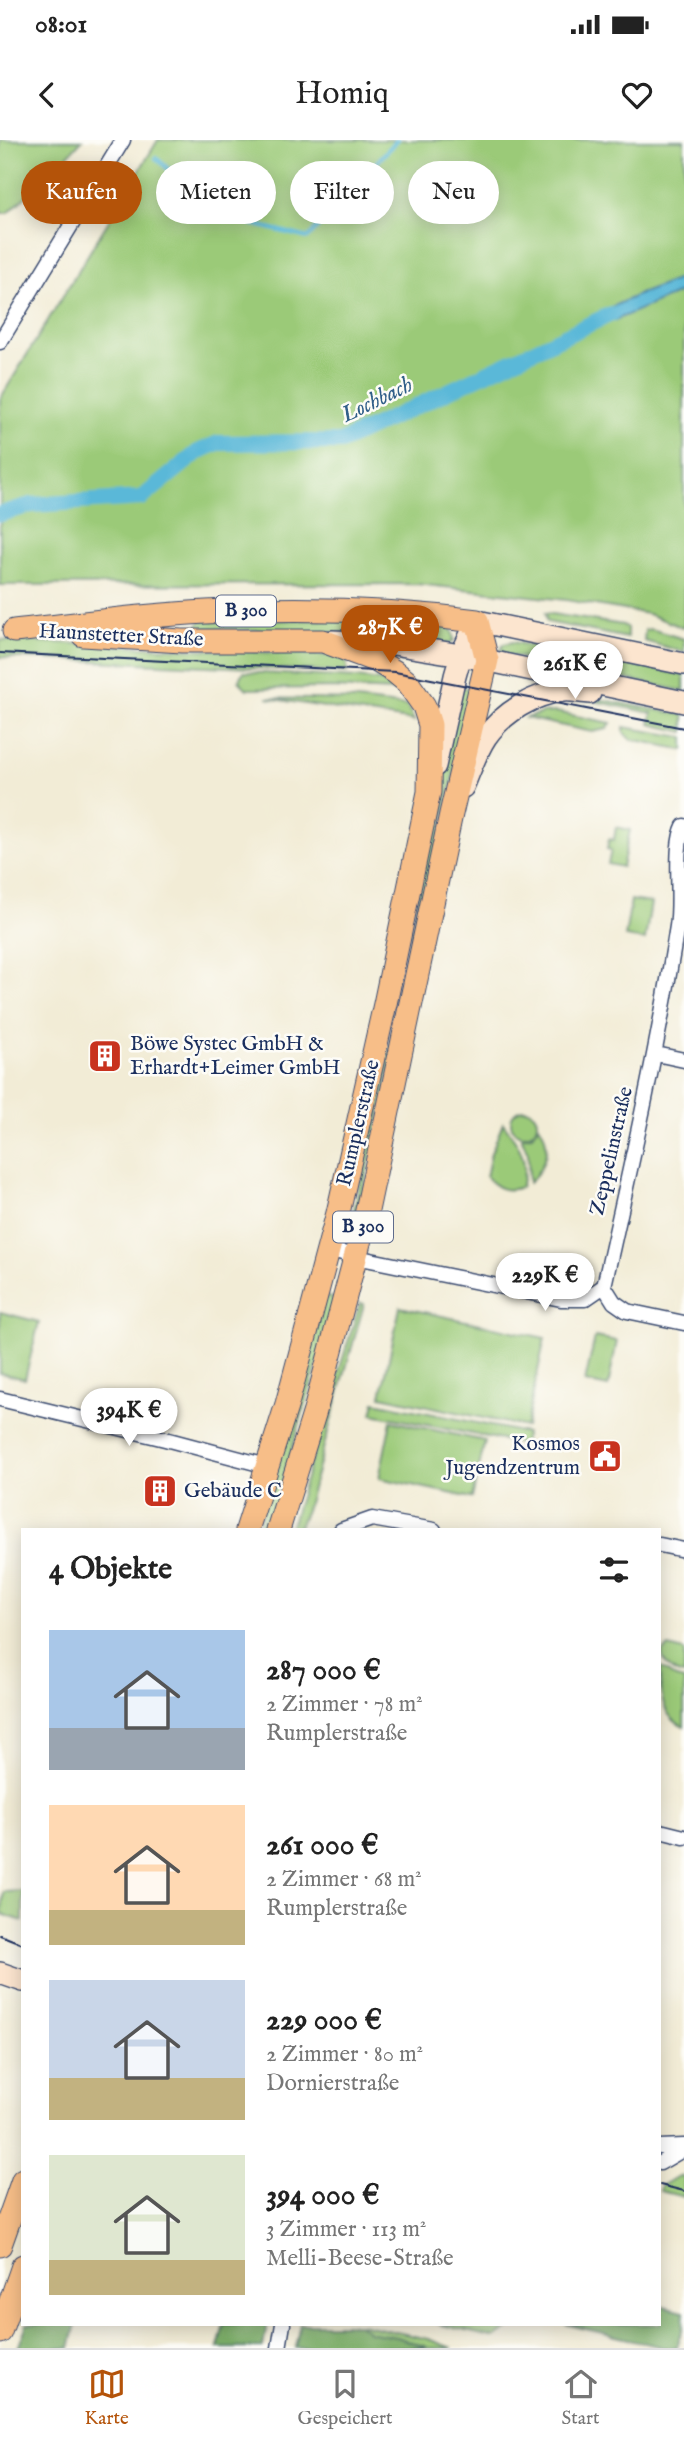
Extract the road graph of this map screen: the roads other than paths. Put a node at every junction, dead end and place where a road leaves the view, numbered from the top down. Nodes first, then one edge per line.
1 (123, 140) edge
2 (0, 342) edge
3 (477, 621) junction
4 (7, 630) edge
5 (323, 641) junction
6 (461, 655) junction
7 (486, 660) junction
8 (684, 664) edge
9 (678, 702) edge
10 (429, 792) junction
11 (451, 814) junction
12 (684, 826) edge
13 (656, 1054) junction
14 (684, 1060) edge
15 (329, 1249) junction
16 (356, 1257) junction
17 (604, 1286) junction
18 (684, 1323) edge
19 (0, 1399) edge
20 (267, 1466) junction
21 (248, 1528) edge
22 (279, 1528) edge
23 (347, 1528) edge
24 (423, 1528) edge
25 (661, 1545) edge
26 (684, 1550) edge
27 (661, 1831) edge
28 (684, 1837) edge
29 (0, 1973) edge
30 (21, 1980) edge
31 (661, 2147) edge
32 (684, 2147) edge
33 (661, 2162) edge
34 (21, 2186) edge
35 (0, 2245) edge
36 (21, 2272) edge
37 (283, 2326) edge
38 (0, 2332) edge
39 (279, 2348) edge

1 - 2 street
3 - 4 main road, Haunstetter Straße / B 300
3 - 6 main road, Rumplerstraße
3 - 7 main road, Rumplerstraße / B 300
3 - 8 main road, Haunstetter Straße
4 - 5 main road, Haunstetter Straße / B 300
5 - 6 main road, Haunstetter Straße
5 - 10 main road, Rumplerstraße / B 300
6 - 7 main road, Haunstetter Straße
6 - 10 main road, Rumplerstraße
7 - 9 main road, Haunstetter Straße
7 - 11 main road, Rumplerstraße / B 300
9 - 11 main road, Rumplerstraße
10 - 15 main road, Rumplerstraße / B 300
11 - 16 main road, Rumplerstraße / B 300
12 - 13 street, Zeppelinstraße
13 - 14 street
13 - 17 street, Zeppelinstraße
15 - 16 street
15 - 20 main road, Rumplerstraße / B 300
16 - 17 street
16 - 22 main road, Rumplerstraße / B 300
17 - 18 street
19 - 20 street
20 - 21 main road, Rumplerstraße / B 300
23 - 24 street
25 - 26 street
27 - 28 street
29 - 30 main road
31 - 32 street
32 - 33 street
34 - 35 main road
36 - 38 main road
37 - 39 street

